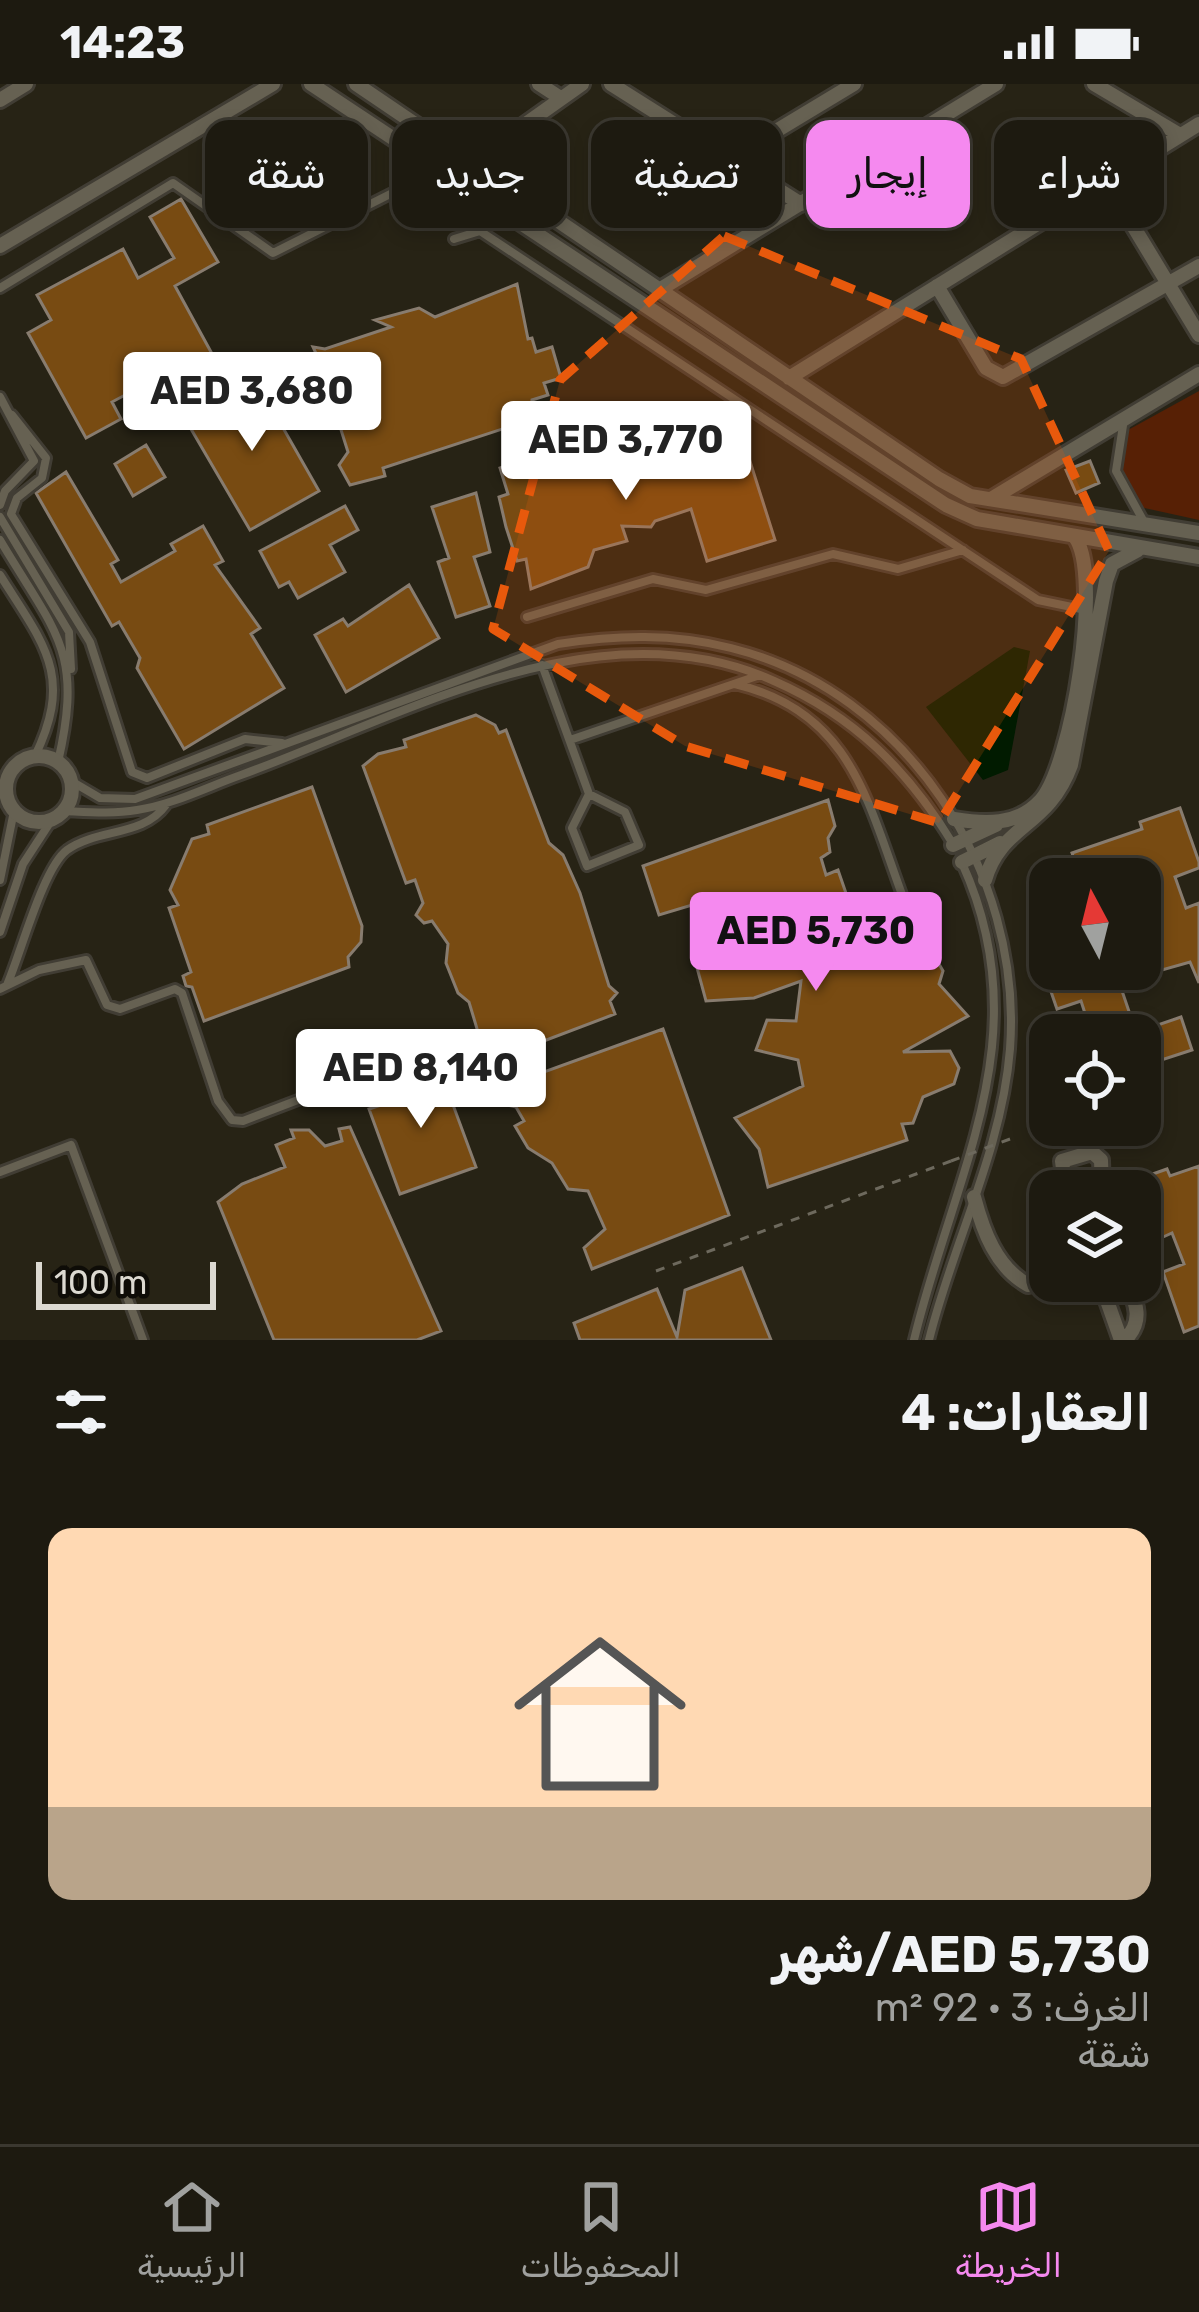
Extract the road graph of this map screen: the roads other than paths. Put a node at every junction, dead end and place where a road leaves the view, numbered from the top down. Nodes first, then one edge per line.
1 (26, 84) edge
2 (236, 84) edge
3 (273, 84) edge
4 (311, 84) edge
5 (356, 84) edge
6 (539, 84) edge
7 (582, 84) edge
8 (611, 84) edge
9 (854, 84) edge
10 (996, 84) edge
11 (1094, 84) edge
12 (560, 98) junction
13 (0, 100) edge
14 (246, 100) junction
15 (410, 120) edge
16 (530, 120) edge
17 (671, 120) edge
18 (1199, 124) edge
19 (782, 127) edge
20 (1180, 135) junction
21 (392, 138) edge
22 (1164, 145) edge
23 (782, 192) edge
24 (392, 193) edge
25 (801, 205) junction
26 (567, 227) edge
27 (528, 228) edge
28 (1030, 228) edge
29 (1134, 228) edge
30 (454, 239) dead end
31 (0, 246) edge
32 (1199, 266) edge
33 (1168, 284) junction
34 (937, 286) junction
35 (0, 288) edge
36 (659, 290) junction
37 (1199, 335) edge
38 (1199, 374) edge
39 (789, 378) junction
40 (0, 397) edge
41 (12, 416) junction
42 (1124, 418) junction
43 (992, 499) junction
44 (0, 505) edge
45 (0, 517) edge
46 (1145, 524) junction
47 (1199, 533) edge
48 (1074, 536) junction
49 (0, 540) edge
50 (1145, 548) junction
51 (964, 550) junction
52 (1199, 557) edge
53 (0, 575) edge
54 (1087, 610) junction
55 (527, 617) dead end
56 (542, 665) junction
57 (762, 675) junction
58 (70, 676) junction
59 (735, 684) junction
60 (570, 740) junction
61 (283, 744) junction
62 (34, 756) junction
63 (58, 762) junction
64 (7, 766) edge
65 (71, 782) junction
66 (589, 794) junction
67 (6, 800) edge
68 (169, 801) junction
69 (57, 816) junction
70 (954, 818) junction
71 (1000, 822) junction
72 (1010, 838) junction
73 (960, 842) junction
74 (968, 859) junction
75 (0, 880) edge
76 (985, 880) junction
77 (907, 908) dead end
78 (0, 932) edge
79 (3, 988) edge
80 (353, 1079) dead end
81 (1063, 1170) edge
82 (1101, 1170) edge
83 (0, 1172) edge
84 (974, 1197) junction
85 (1029, 1285) edge
86 (1108, 1302) edge
87 (1135, 1302) edge
88 (143, 1340) edge
89 (914, 1340) edge
90 (929, 1340) edge
91 (1123, 1340) edge

1 - 13 street
2 - 14 street
3 - 14 street
4 - 21 street
5 - 15 street
6 - 12 street
7 - 12 street
8 - 17 street
9 - 19 street
10 - 25 street
11 - 20 street
12 - 16 street
14 - 31 street
18 - 20 street
20 - 22 street
23 - 25 street
24 - 35 lane
25 - 36 street
26 - 36 street
27 - 48 street
28 - 34 street
29 - 33 street
30 - 51 lane
32 - 33 street
33 - 34 street
33 - 37 street
34 - 39 street
36 - 39 street
38 - 42 street
39 - 43 street
40 - 41 lane
41 - 44 lane
41 - 61 lane
42 - 43 street
42 - 46 lane
43 - 46 street
45 - 58 lane
46 - 47 street
48 - 50 street
48 - 54 street
49 - 58 lane
50 - 52 street
50 - 72 street
51 - 54 lane
51 - 55 lane
53 - 62 lane
54 - 71 street
56 - 57 lane
56 - 60 lane
56 - 68 lane
57 - 59 lane
57 - 73 lane
58 - 63 lane
59 - 60 lane
59 - 77 lane
60 - 66 lane
61 - 65 lane
61 - 70 lane
62 - 63 street
62 - 64 street
63 - 65 street
64 - 67 street
65 - 69 street
66 - 66 lane
67 - 69 street
67 - 75 lane
68 - 69 lane
68 - 79 lane
69 - 78 lane
70 - 71 street
70 - 73 lane
71 - 73 street
72 - 74 street
72 - 76 street
73 - 74 lane
74 - 76 lane
74 - 89 lane
76 - 84 lane
79 - 80 lane
81 - 82 street
83 - 88 lane
84 - 85 street
84 - 90 lane
86 - 91 street
87 - 91 street

